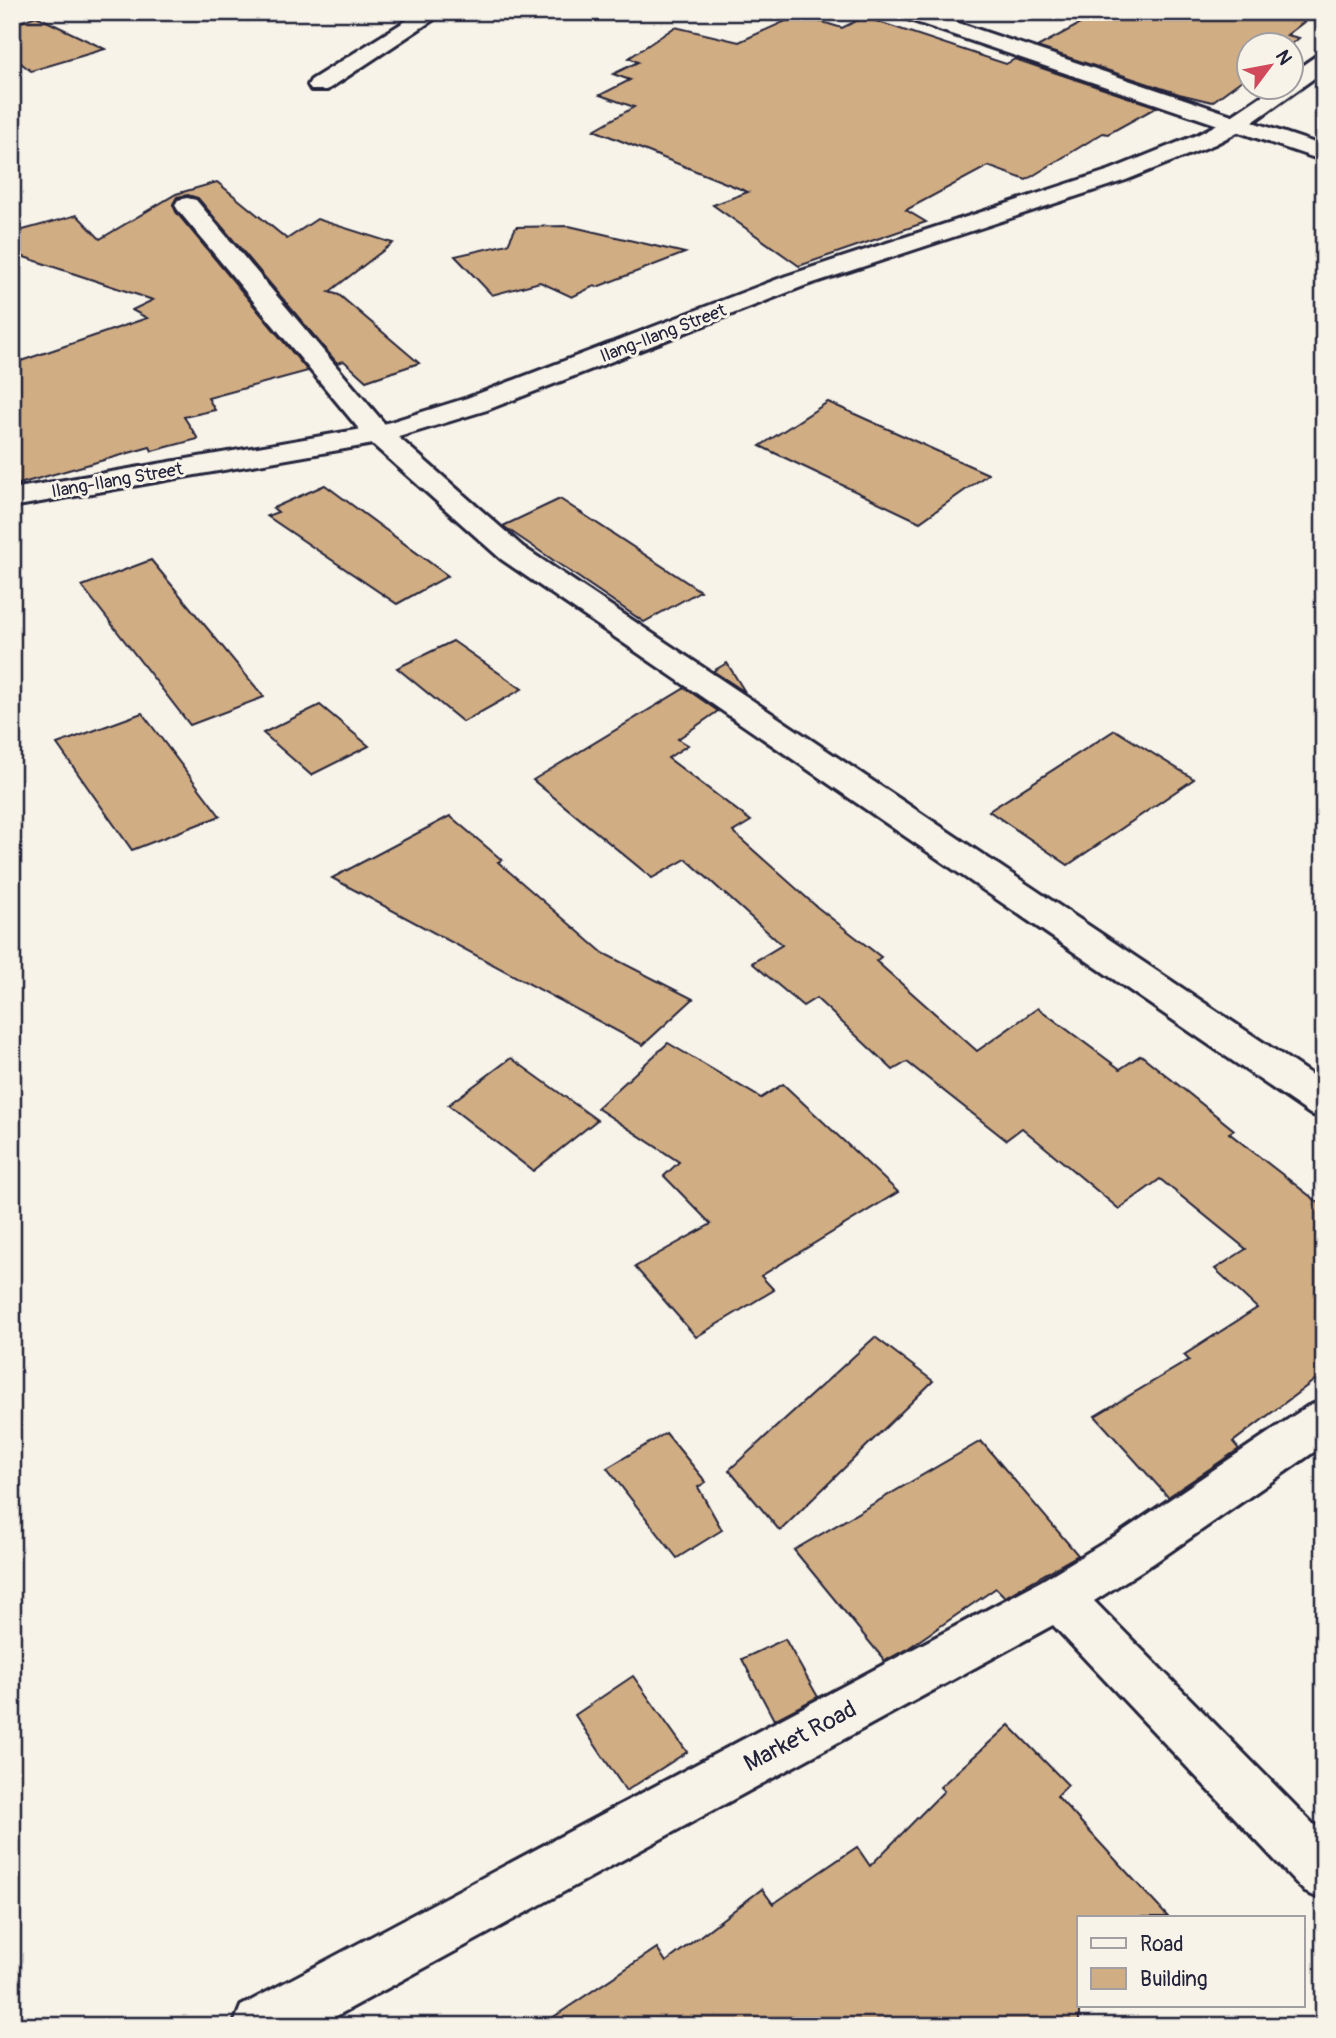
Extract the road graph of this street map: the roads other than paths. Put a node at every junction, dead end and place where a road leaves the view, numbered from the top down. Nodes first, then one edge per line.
1 (435, 12) edge
2 (905, 12) edge
3 (1324, 61) edge
4 (1304, 75) edge
5 (319, 85) dead end
6 (1266, 102) edge
7 (1235, 124) junction
8 (1324, 154) edge
9 (187, 205) dead end
10 (379, 435) junction
11 (12, 498) edge
12 (1324, 1103) edge
13 (1324, 1420) edge
14 (1058, 1597) junction
15 (1324, 1873) edge
16 (261, 2026) edge

1 - 5 street
2 - 7 street
3 - 4 street, Ilang-Ilang Street
6 - 7 street, Ilang-Ilang Street
7 - 8 street
7 - 10 street, Ilang-Ilang Street
9 - 10 street
10 - 11 street, Ilang-Ilang Street
10 - 12 street
13 - 14 street, Market Road
14 - 15 street
14 - 16 street, Market Road

